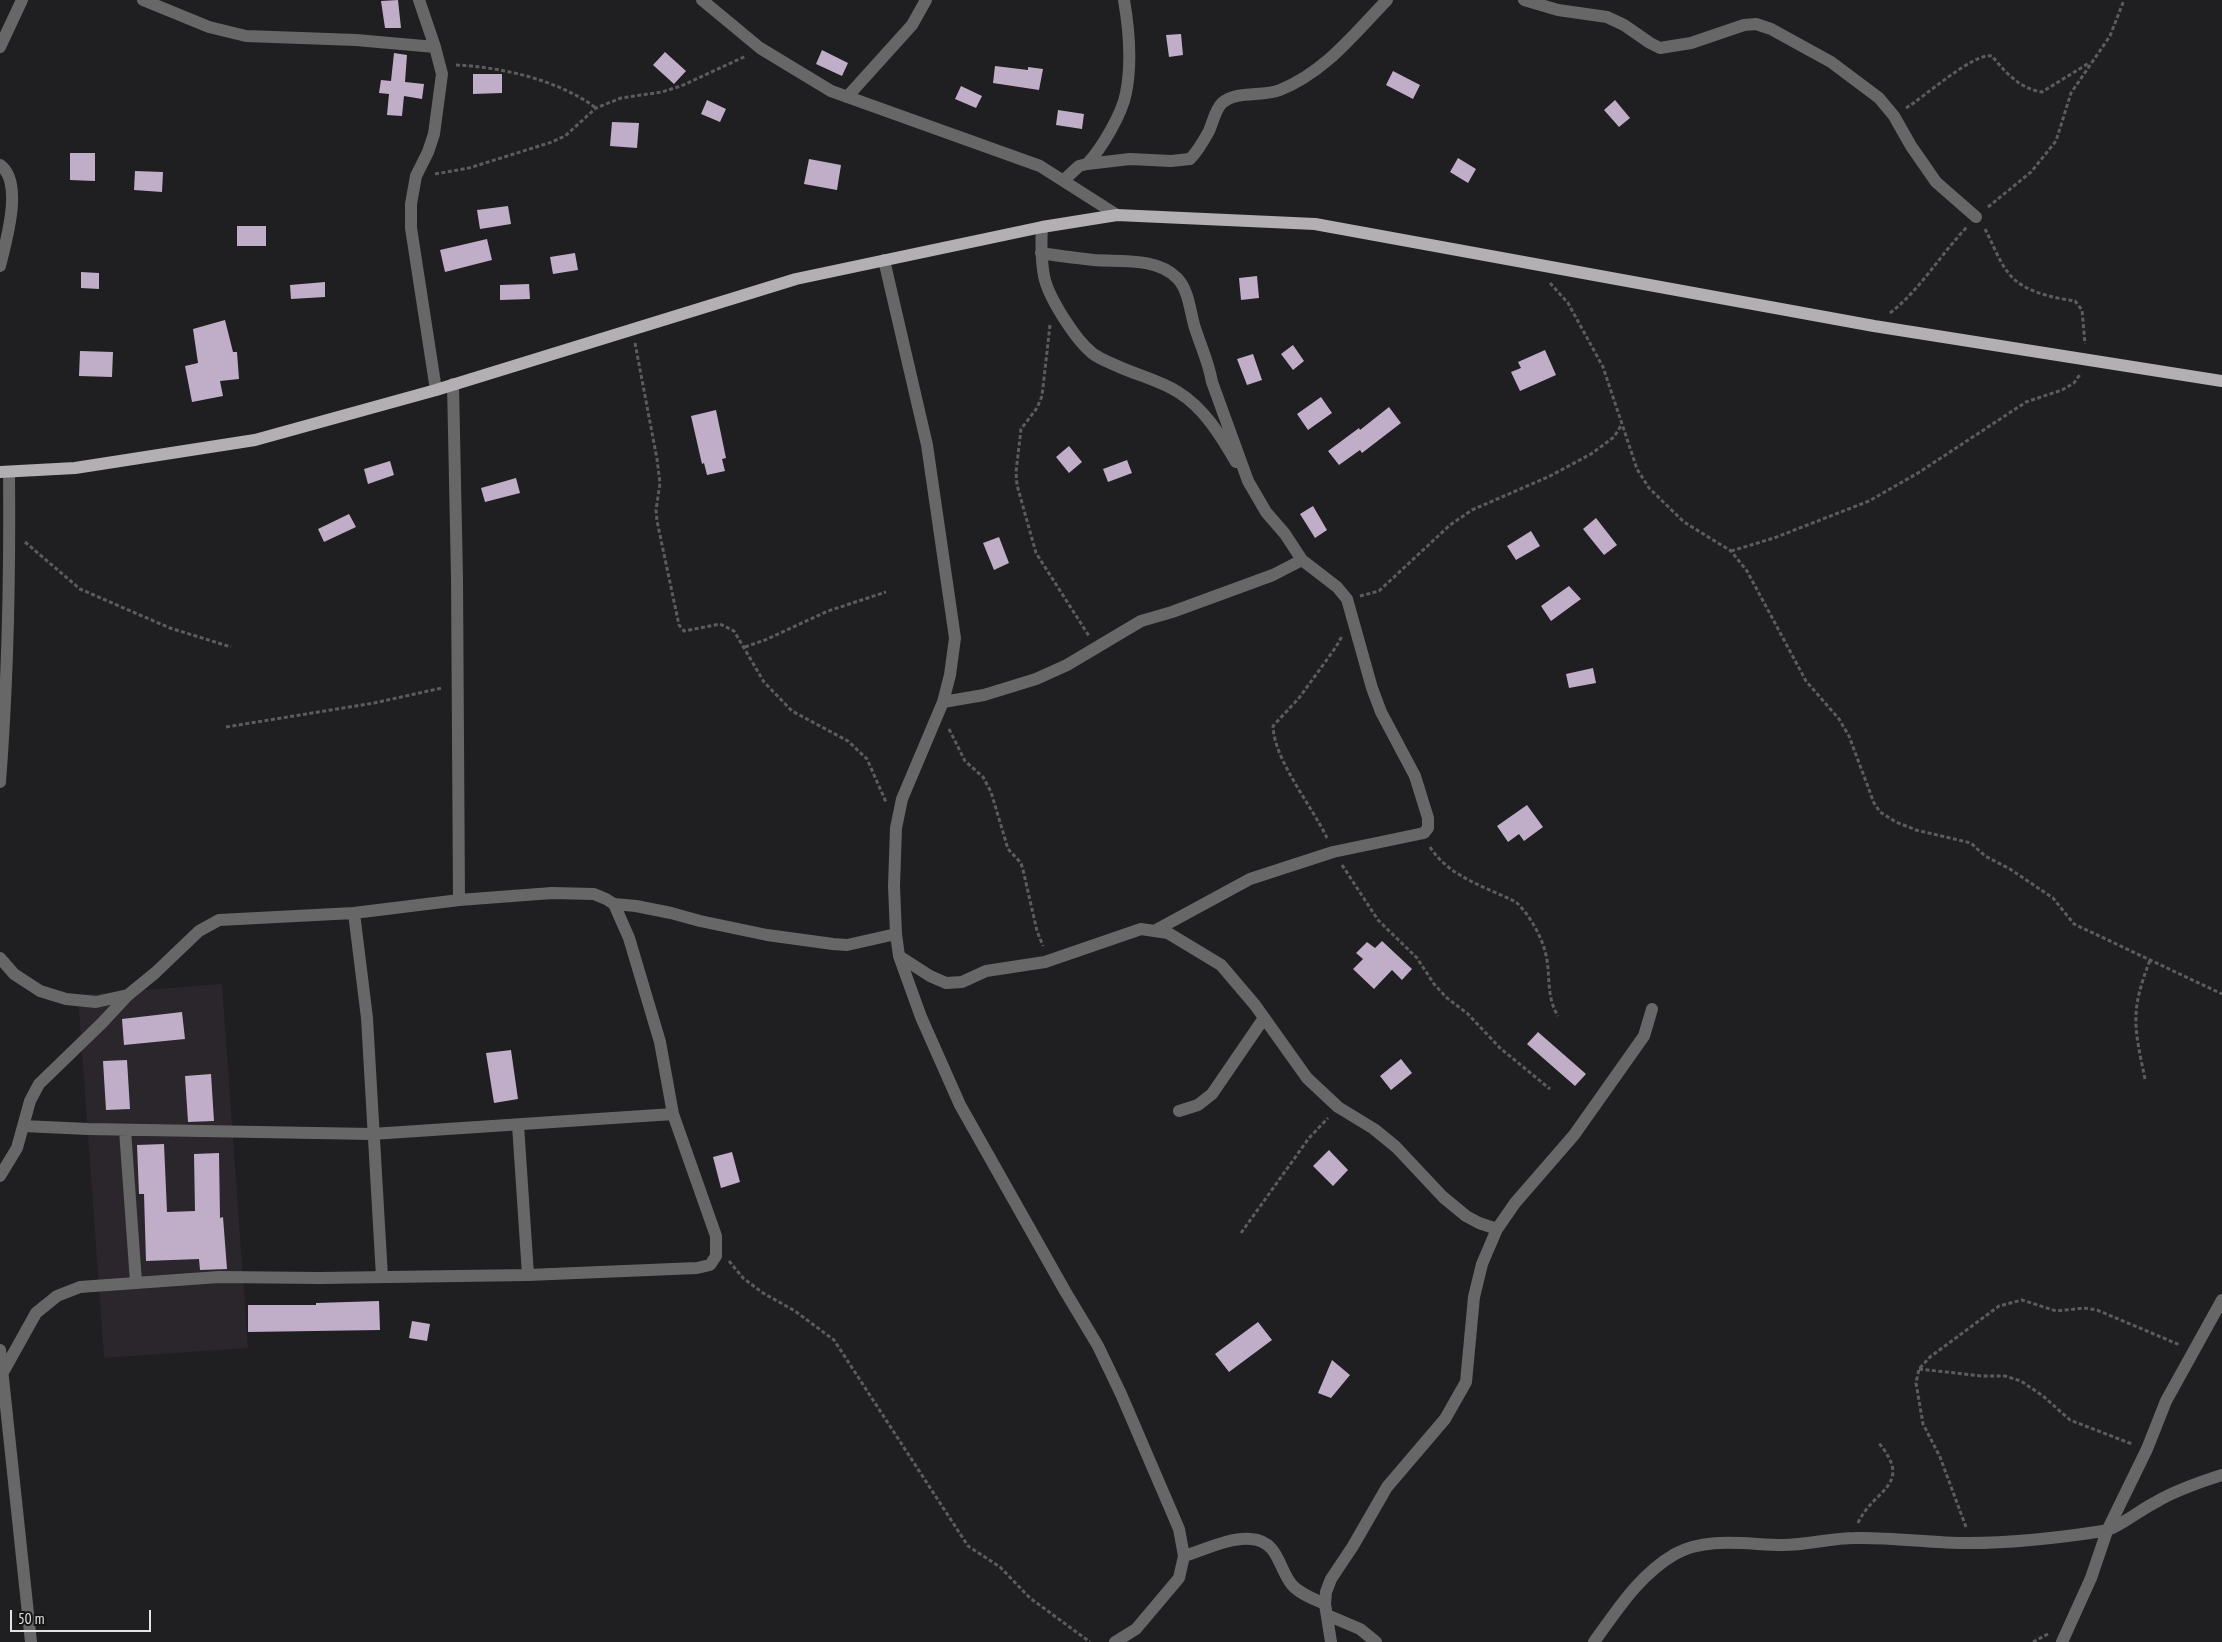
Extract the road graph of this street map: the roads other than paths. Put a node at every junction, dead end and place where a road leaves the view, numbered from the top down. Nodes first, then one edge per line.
1 (22, 0) edge
2 (143, 0) edge
3 (419, 0) edge
4 (702, 0) edge
5 (926, 0) edge
6 (1124, 0) edge
7 (1386, 0) edge
8 (1524, 0) edge
9 (0, 47) edge
10 (435, 47) junction
11 (847, 97) junction
12 (1087, 164) junction
13 (0, 165) edge
14 (1064, 180) junction
15 (1117, 215) junction
16 (1976, 217) road end
17 (1042, 227) junction
18 (1041, 253) junction
19 (884, 260) junction
20 (0, 266) edge
21 (2222, 381) edge
22 (453, 384) junction
23 (436, 390) junction
24 (5, 472) edge
25 (1248, 480) junction
26 (1302, 560) junction
27 (941, 705) junction
28 (0, 782) edge
29 (459, 900) junction
30 (614, 904) junction
31 (354, 914) junction
32 (1156, 930) junction
33 (896, 934) junction
34 (899, 956) junction
35 (0, 958) edge
36 (128, 994) junction
37 (1652, 1009) dead end
38 (1264, 1018) junction
39 (1179, 1111) dead end
40 (673, 1114) junction
41 (518, 1125) junction
42 (23, 1126) junction
43 (125, 1130) junction
44 (372, 1134) junction
45 (0, 1176) edge
46 (1496, 1229) junction
47 (528, 1275) junction
48 (382, 1277) junction
49 (136, 1282) junction
50 (2222, 1300) edge
51 (0, 1350) edge
52 (2, 1374) junction
53 (2222, 1475) edge
54 (2107, 1531) junction
55 (1184, 1556) junction
56 (1326, 1610) junction
57 (31, 1642) edge
58 (1115, 1642) edge
59 (1331, 1642) edge
60 (1376, 1642) edge
61 (1594, 1642) edge
62 (2062, 1642) edge

1 - 9 street
2 - 10 street
3 - 10 street
4 - 11 street
5 - 11 street
6 - 12 street
7 - 12 street
8 - 16 street
10 - 23 street
11 - 14 street
12 - 14 street
13 - 20 street
14 - 15 street
15 - 17 main road
15 - 21 main road
17 - 18 street
17 - 19 main road
18 - 25 street
18 - 25 street
19 - 22 main road
19 - 27 street
22 - 23 main road
22 - 29 street
23 - 24 main road
24 - 28 street
25 - 26 street
26 - 27 street
26 - 32 street
27 - 33 street
29 - 30 street
29 - 31 street
30 - 33 street
30 - 40 street
31 - 36 street
31 - 44 street
32 - 34 street
32 - 38 street
33 - 34 street
34 - 55 street
35 - 36 street
36 - 42 street
37 - 46 street
38 - 39 street
38 - 46 street
40 - 41 street
40 - 47 street
41 - 44 street
41 - 47 street
42 - 43 street
42 - 45 street
43 - 44 street
43 - 49 street
44 - 48 street
46 - 56 street
47 - 48 street
48 - 49 street
49 - 52 street
50 - 54 street
51 - 52 street
52 - 57 street
53 - 54 street
54 - 61 street
54 - 62 street
55 - 56 street
55 - 58 street
56 - 59 street
56 - 60 street

